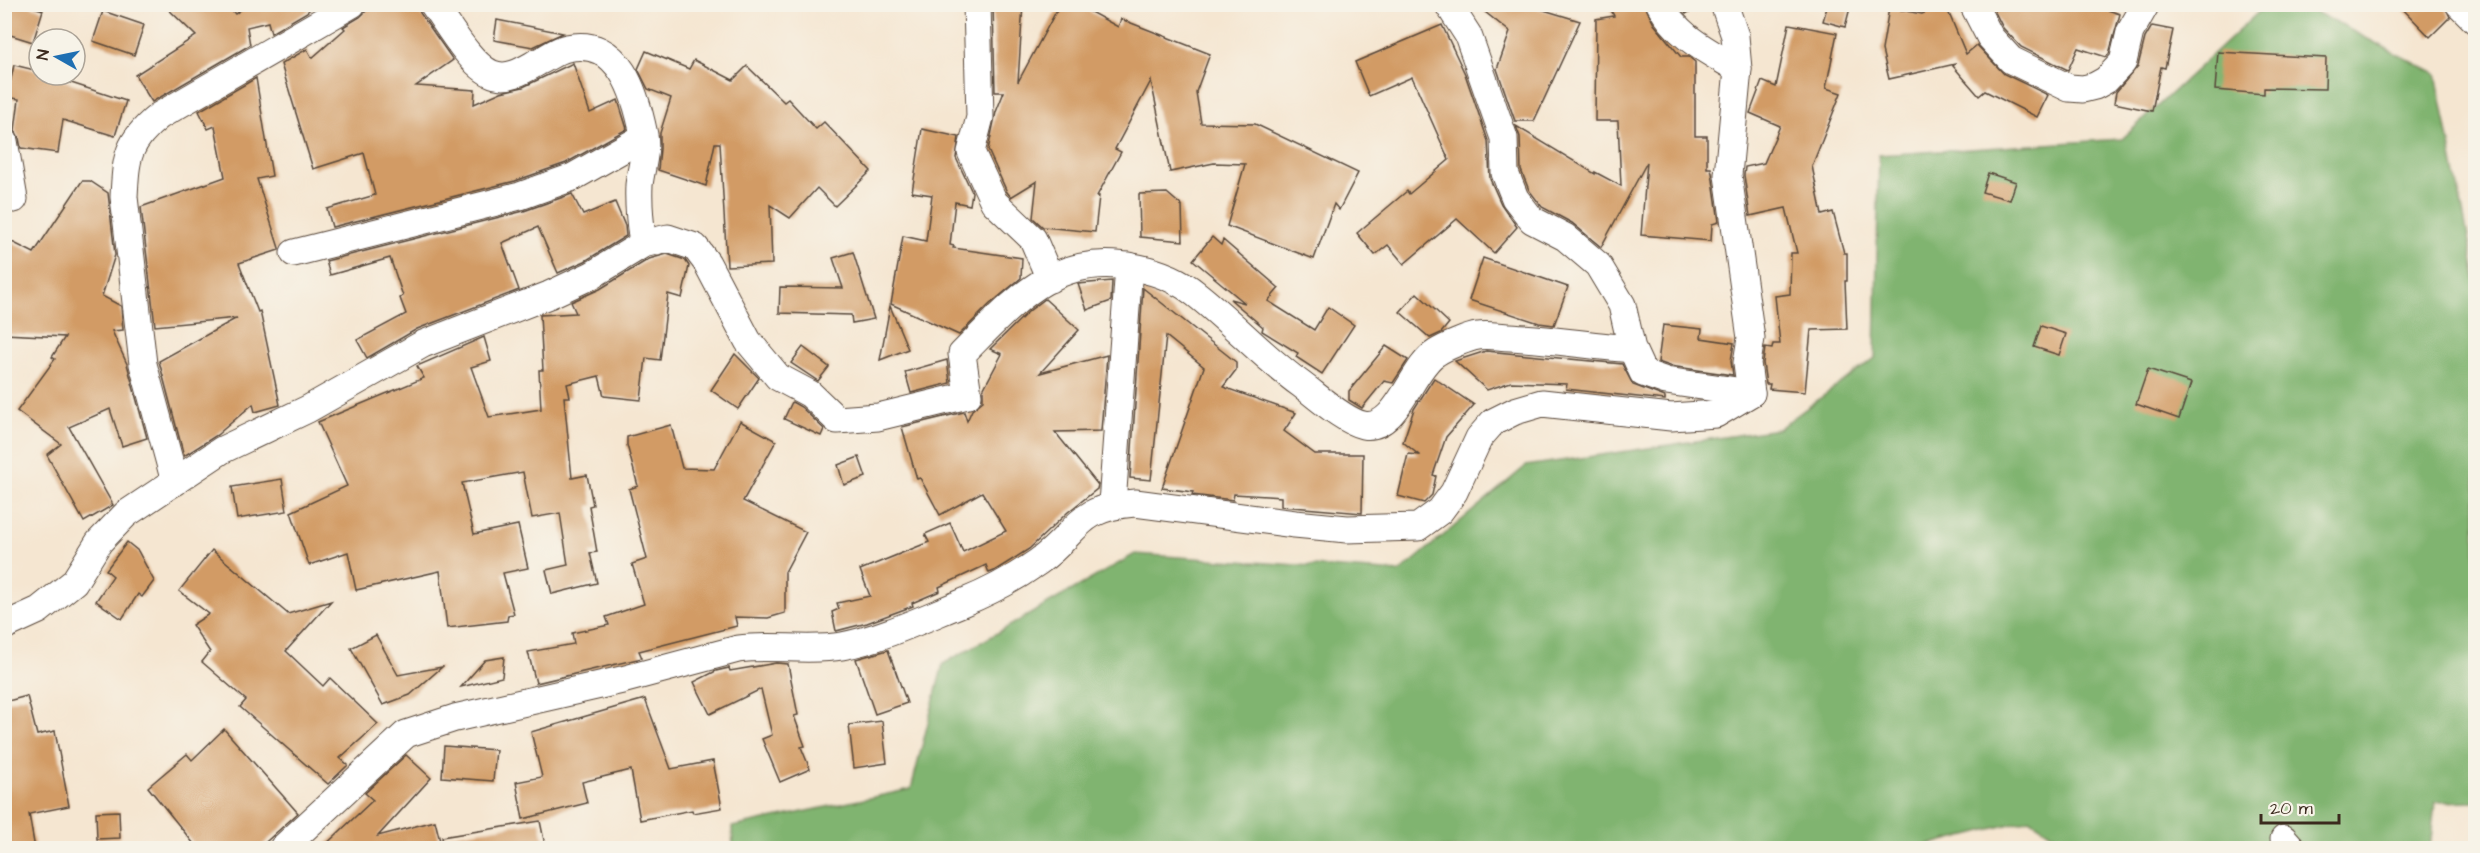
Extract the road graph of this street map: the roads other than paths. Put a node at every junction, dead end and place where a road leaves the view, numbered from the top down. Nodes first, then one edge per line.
1 (352, 4) edge
2 (433, 4) edge
3 (976, 4) edge
4 (1448, 4) edge
5 (1660, 4) edge
6 (1724, 4) edge
7 (1973, 4) edge
8 (2146, 4) edge
9 (2459, 4) edge
10 (2475, 21) edge
11 (1738, 69) junction
12 (644, 137) junction
13 (4, 141) edge
14 (14, 199) dead end
15 (643, 244) junction
16 (294, 253) dead end
17 (1129, 266) junction
18 (1050, 279) junction
19 (1632, 349) junction
20 (1752, 393) junction
21 (175, 482) junction
22 (1112, 504) junction
23 (4, 626) edge
24 (283, 849) edge

1 - 21 street
2 - 12 street
3 - 18 street
4 - 19 street
5 - 11 street
6 - 11 street
7 - 8 street
9 - 10 street
11 - 20 street
12 - 15 street
12 - 16 street
13 - 14 street
15 - 18 street
15 - 21 street
17 - 18 street
17 - 19 street
17 - 22 street
19 - 20 street
20 - 22 street
21 - 23 street
22 - 24 street

